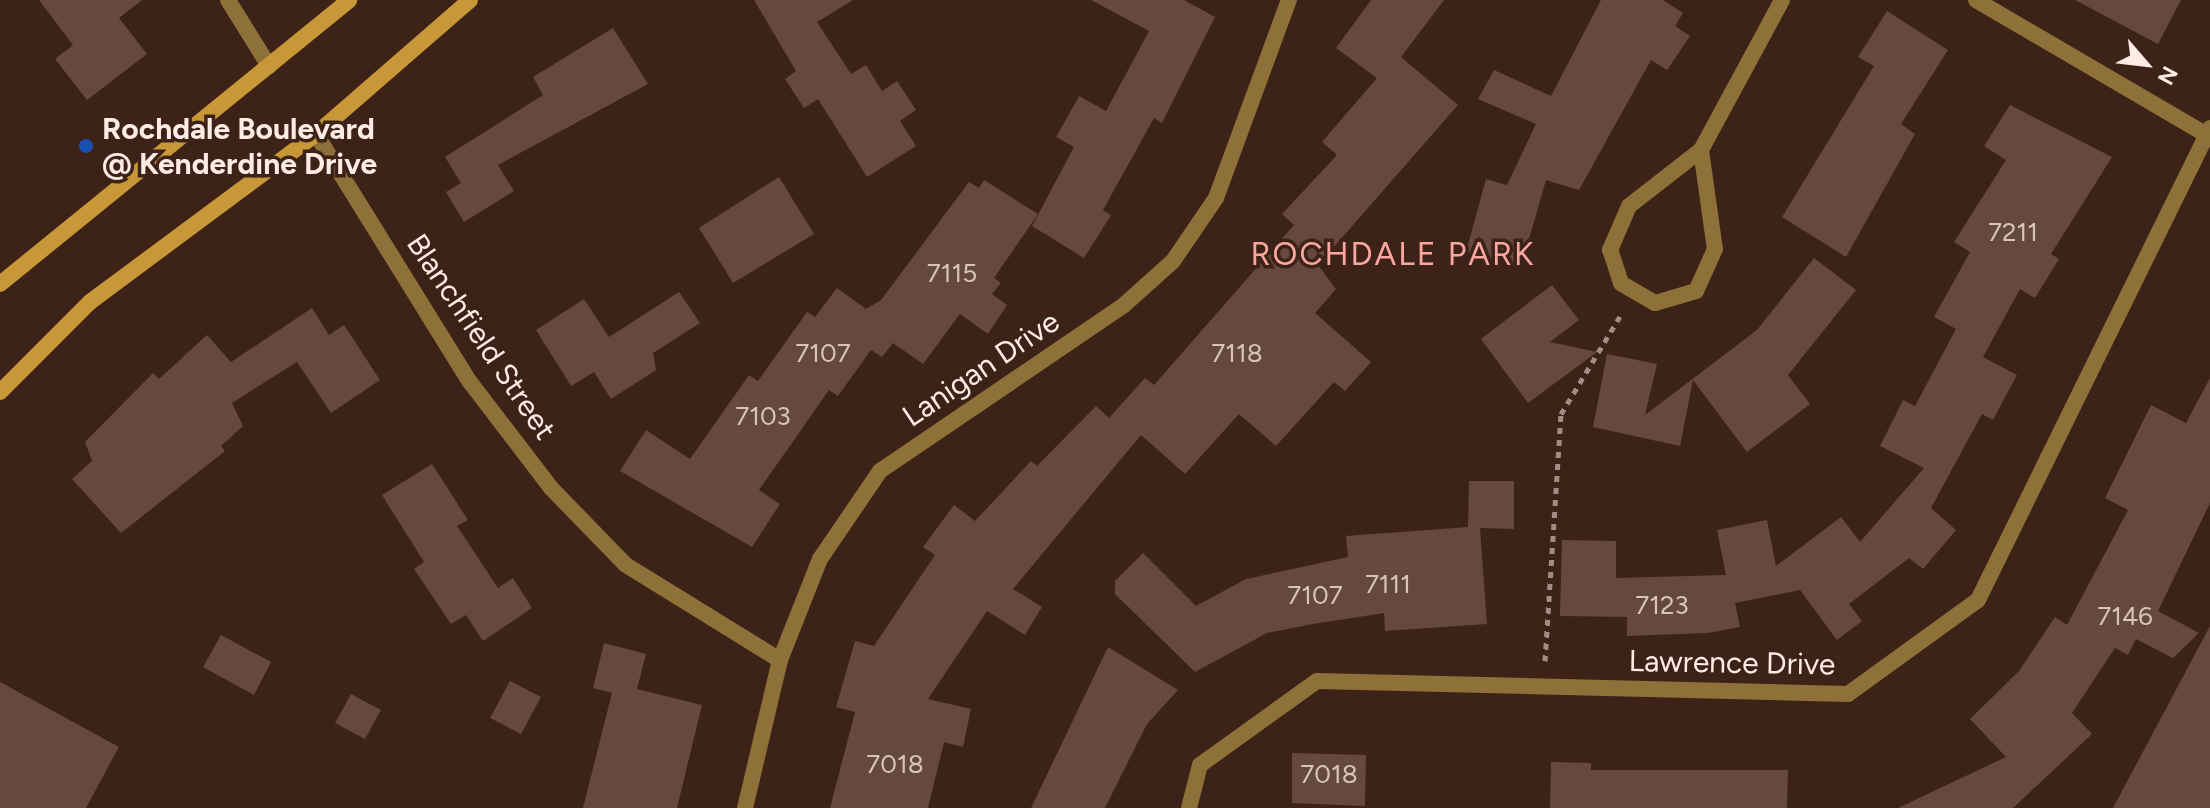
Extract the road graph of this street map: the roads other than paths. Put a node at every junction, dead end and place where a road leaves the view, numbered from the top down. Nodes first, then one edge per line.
1 (228, 0) edge
2 (349, 0) edge
3 (470, 0) edge
4 (1289, 0) edge
5 (1782, 0) edge
6 (1976, 0) edge
7 (269, 66) junction
8 (2209, 133) edge
9 (316, 134) junction
10 (1701, 150) junction
11 (0, 284) edge
12 (0, 392) edge
13 (780, 660) junction
14 (745, 808) edge
15 (1189, 808) edge

1 - 7 street
2 - 7 main road
3 - 9 main road
4 - 13 street, Lanigan Drive
5 - 10 street
6 - 8 street
7 - 11 main road
8 - 15 street, Lawrence Drive
9 - 12 main road
9 - 13 street, Blanchfield Street
10 - 10 street
13 - 14 street, Lanigan Drive

